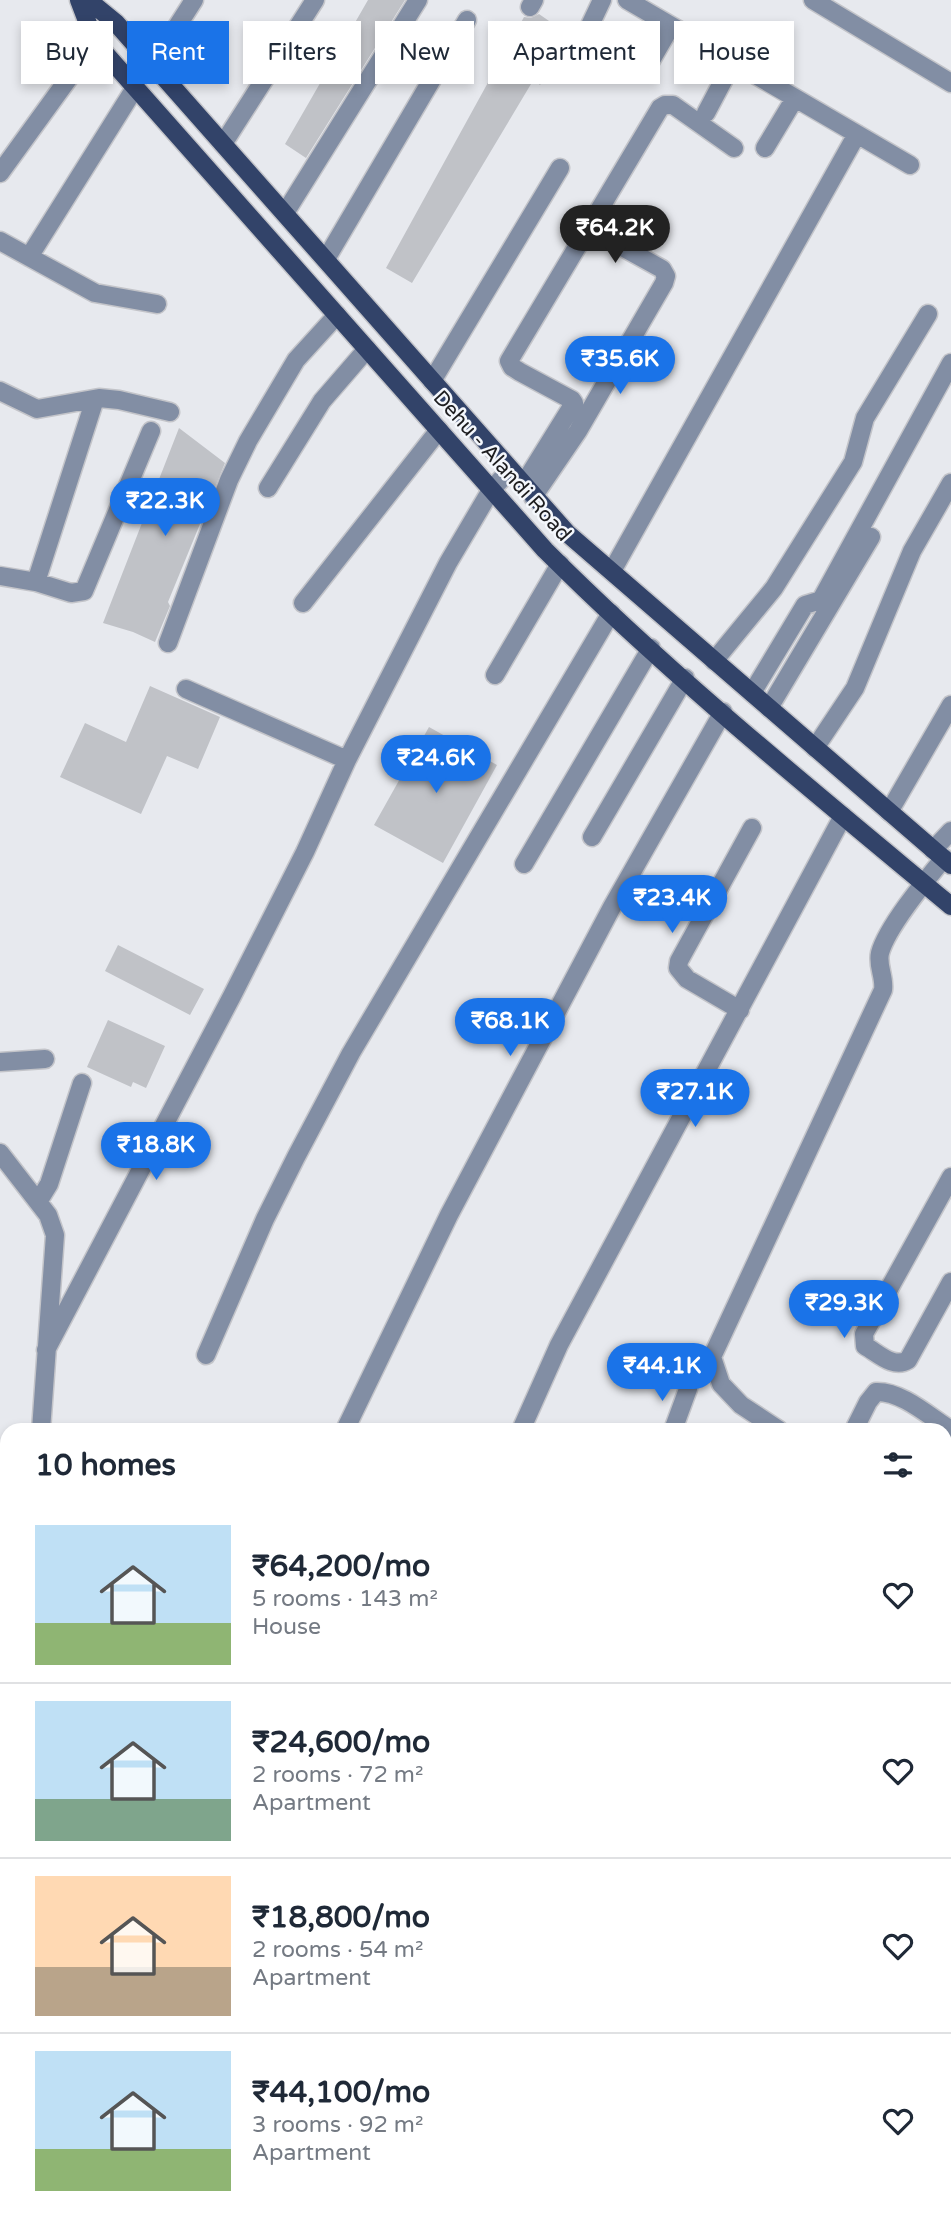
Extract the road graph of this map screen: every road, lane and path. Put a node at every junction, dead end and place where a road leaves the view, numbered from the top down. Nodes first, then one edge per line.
1 (194, 0) edge
2 (315, 0) edge
3 (418, 0) edge
4 (601, 0) edge
5 (627, 0) edge
6 (813, 0) edge
7 (90, 1) edge
8 (467, 20) dead end
9 (92, 21) edge
10 (181, 21) edge
11 (592, 21) edge
12 (671, 26) junction
13 (674, 28) edge
14 (127, 35) edge
15 (660, 45) edge
16 (113, 63) edge
17 (951, 83) edge
18 (65, 84) edge
19 (170, 84) edge
20 (721, 84) edge
21 (771, 84) edge
22 (135, 89) junction
23 (795, 98) junction
24 (706, 113) dead end
25 (857, 134) junction
26 (223, 144) junction
27 (734, 148) dead end
28 (765, 148) dead end
29 (910, 165) dead end
30 (560, 168) dead end
31 (0, 173) edge
32 (285, 213) junction
33 (588, 228) junction
34 (0, 242) edge
35 (29, 257) junction
36 (326, 259) junction
37 (156, 304) dead end
38 (928, 314) dead end
39 (337, 315) junction
40 (367, 349) junction
41 (951, 363) edge
42 (432, 381) junction
43 (0, 391) edge
44 (94, 399) junction
45 (170, 412) dead end
46 (151, 430) dead end
47 (439, 430) junction
48 (510, 470) junction
49 (951, 483) edge
50 (268, 488) dead end
51 (491, 489) junction
52 (528, 491) junction
53 (871, 537) dead end
54 (560, 564) junction
55 (612, 572) junction
56 (0, 576) edge
57 (36, 582) junction
58 (303, 603) dead end
59 (611, 613) junction
60 (168, 643) dead end
61 (651, 648) junction
62 (714, 661) junction
63 (495, 675) dead end
64 (685, 678) junction
65 (186, 690) dead end
66 (752, 693) junction
67 (951, 705) edge
68 (769, 708) junction
69 (723, 712) junction
70 (815, 748) junction
71 (347, 760) junction
72 (889, 812) junction
73 (843, 816) junction
74 (752, 828) dead end
75 (951, 831) edge
76 (592, 837) dead end
77 (943, 858) edge
78 (524, 864) dead end
79 (923, 883) junction
80 (951, 906) edge
81 (740, 1010) junction
82 (45, 1059) dead end
83 (0, 1062) edge
84 (82, 1083) dead end
85 (0, 1153) edge
86 (951, 1177) edge
87 (38, 1202) junction
88 (951, 1282) edge
89 (46, 1350) junction
90 (206, 1355) dead end
91 (688, 1389) dead end
92 (41, 1423) edge
93 (348, 1423) edge
94 (524, 1423) edge
95 (676, 1423) edge
96 (768, 1423) edge
97 (858, 1423) edge
98 (940, 1423) edge

1 - 10 street
2 - 26 street
3 - 32 street
4 - 11 street
5 - 12 street
6 - 17 street
7 - 9 main road, Dehu - Alandi Road
7 - 14 main road, Dehu - Alandi Road
8 - 36 street
12 - 13 street
12 - 15 street
16 - 22 main road, Dehu - Alandi Road
18 - 31 street
19 - 26 main road, Dehu - Alandi Road
20 - 24 street
21 - 23 street
22 - 35 street
22 - 39 main road, Dehu - Alandi Road
23 - 25 street
23 - 28 street
25 - 29 street
25 - 55 street
26 - 32 main road, Dehu - Alandi Road
27 - 33 street
30 - 42 street
32 - 36 main road, Dehu - Alandi Road
33 - 52 street
33 - 52 street
34 - 35 street
35 - 37 street
36 - 42 main road, Dehu - Alandi Road
38 - 62 street
39 - 40 main road, Dehu - Alandi Road
39 - 60 street
40 - 47 main road, Dehu - Alandi Road
40 - 50 street
41 - 66 street
42 - 48 main road, Dehu - Alandi Road
43 - 44 street
44 - 45 street
44 - 57 street
46 - 57 street
47 - 51 main road, Dehu - Alandi Road
47 - 58 street
48 - 51 street
48 - 52 main road, Dehu - Alandi Road
49 - 70 street
51 - 54 main road, Dehu - Alandi Road
51 - 71 street
52 - 55 main road, Dehu - Alandi Road
53 - 68 street
54 - 59 main road, Dehu - Alandi Road
54 - 63 street
55 - 62 main road, Dehu - Alandi Road
56 - 57 street
59 - 61 main road, Dehu - Alandi Road
59 - 90 street
61 - 64 main road, Dehu - Alandi Road
61 - 78 street
62 - 66 main road, Dehu - Alandi Road
64 - 69 main road, Dehu - Alandi Road
64 - 76 street
65 - 71 street
66 - 68 main road, Dehu - Alandi Road
67 - 72 street
68 - 70 main road, Dehu - Alandi Road
69 - 73 main road, Dehu - Alandi Road
69 - 93 street
70 - 72 main road, Dehu - Alandi Road
71 - 89 street
72 - 77 main road, Dehu - Alandi Road
73 - 79 main road, Dehu - Alandi Road
73 - 81 street
74 - 81 street
75 - 77 street
77 - 79 street
79 - 80 main road, Dehu - Alandi Road
79 - 96 street
81 - 94 street
82 - 83 street
84 - 87 street
85 - 87 street
86 - 88 street
87 - 89 street
89 - 92 street
91 - 95 street
97 - 98 street

